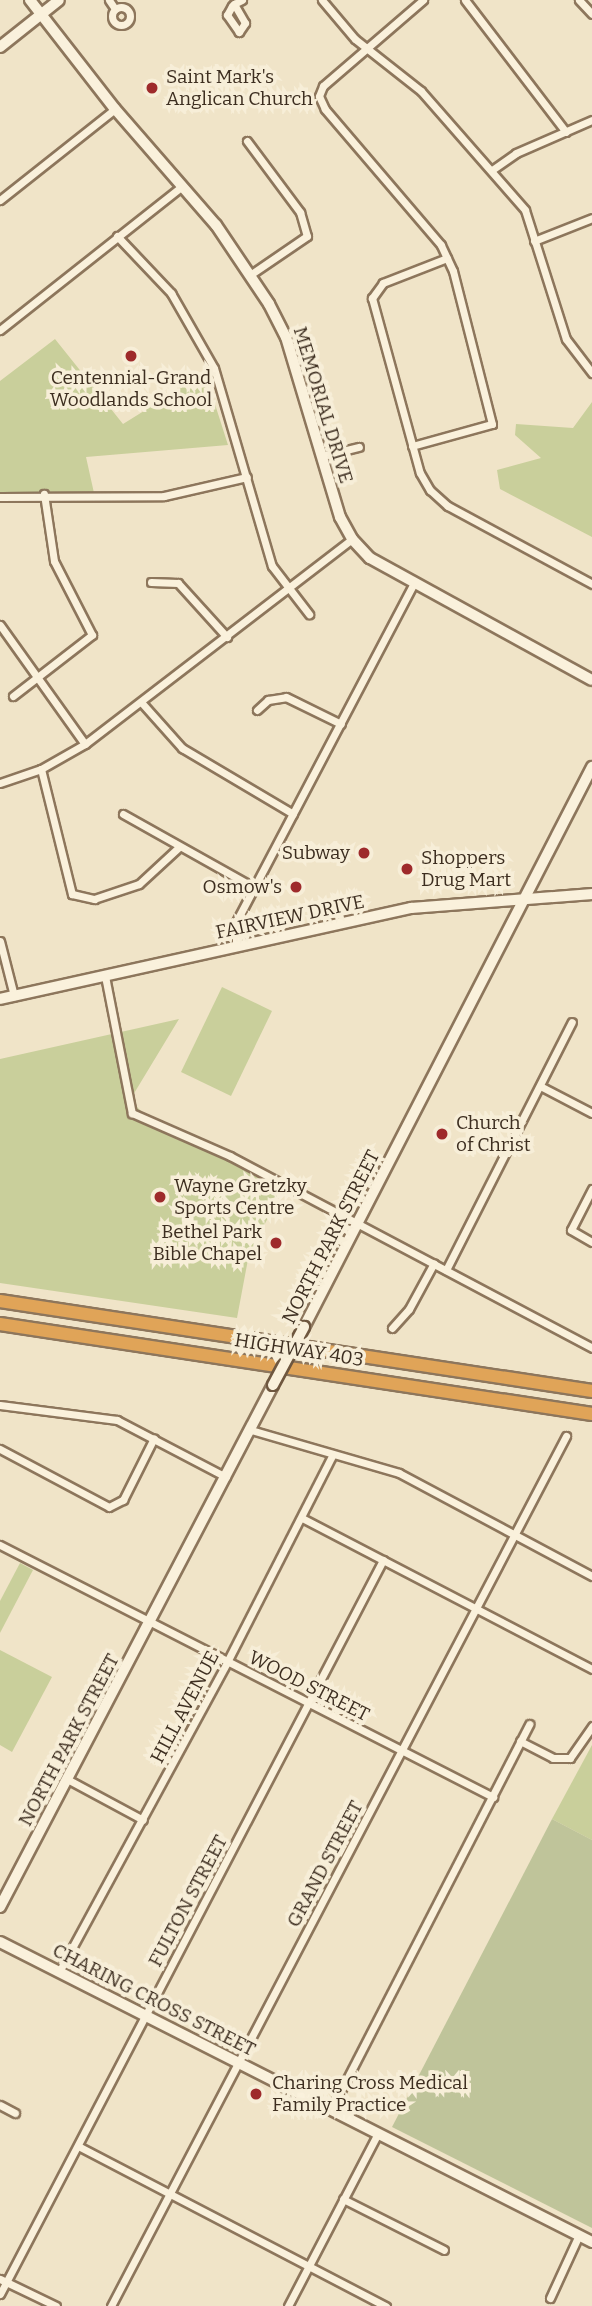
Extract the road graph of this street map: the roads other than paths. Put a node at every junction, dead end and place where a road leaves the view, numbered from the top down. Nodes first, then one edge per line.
1 (30, 0) edge
2 (59, 0) edge
3 (109, 0) edge
4 (242, 0) edge
5 (322, 0) edge
6 (423, 0) edge
7 (465, 0) edge
8 (579, 0) edge
9 (234, 4) dead end
10 (115, 9) dead end
11 (41, 14) junction
12 (592, 14) edge
13 (0, 47) edge
14 (369, 48) junction
15 (115, 108) junction
16 (592, 120) edge
17 (566, 132) junction
18 (247, 141) dead end
19 (492, 170) junction
20 (181, 187) junction
21 (0, 200) edge
22 (592, 218) edge
23 (117, 236) junction
24 (534, 241) junction
25 (447, 258) junction
26 (250, 275) junction
27 (0, 330) edge
28 (592, 373) edge
29 (412, 446) junction
30 (359, 447) dead end
31 (321, 456) junction
32 (247, 477) junction
33 (44, 494) junction
34 (0, 497) edge
35 (352, 539) junction
36 (151, 582) dead end
37 (414, 583) junction
38 (592, 584) edge
39 (290, 588) junction
40 (309, 614) dead end
41 (0, 625) edge
42 (227, 637) junction
43 (37, 680) junction
44 (592, 680) edge
45 (13, 696) dead end
46 (141, 702) junction
47 (257, 710) dead end
48 (341, 724) junction
49 (85, 744) junction
50 (592, 768) edge
51 (41, 769) junction
52 (0, 783) edge
53 (123, 814) dead end
54 (293, 814) junction
55 (179, 847) junction
56 (255, 888) junction
57 (592, 894) edge
58 (522, 899) junction
59 (0, 941) edge
60 (236, 946) junction
61 (105, 976) junction
62 (14, 996) junction
63 (0, 999) edge
64 (572, 1022) dead end
65 (542, 1087) junction
66 (592, 1113) edge
67 (592, 1189) edge
68 (357, 1225) junction
69 (592, 1242) edge
70 (434, 1264) junction
71 (446, 1270) junction
72 (0, 1301) edge
73 (0, 1324) edge
74 (392, 1328) dead end
75 (592, 1348) edge
76 (592, 1391) edge
77 (0, 1405) edge
78 (592, 1414) edge
79 (251, 1430) junction
80 (566, 1436) dead end
81 (154, 1438) junction
82 (0, 1448) edge
83 (333, 1454) junction
84 (226, 1476) junction
85 (302, 1518) junction
86 (515, 1537) junction
87 (0, 1545) edge
88 (383, 1560) junction
89 (592, 1576) edge
90 (477, 1608) junction
91 (150, 1622) junction
92 (227, 1662) junction
93 (592, 1669) edge
94 (309, 1704) junction
95 (529, 1724) dead end
96 (592, 1726) edge
97 (520, 1741) junction
98 (403, 1751) junction
99 (67, 1779) junction
100 (493, 1797) junction
101 (143, 1820) junction
102 (0, 1908) edge
103 (0, 1942) edge
104 (59, 1972) junction
105 (146, 2016) junction
106 (237, 2062) junction
107 (0, 2105) edge
108 (331, 2110) junction
109 (15, 2112) dead end
110 (377, 2133) junction
111 (80, 2147) junction
112 (170, 2194) junction
113 (343, 2200) junction
114 (579, 2235) junction
115 (592, 2242) edge
116 (444, 2250) dead end
117 (309, 2266) junction
118 (3, 2280) edge
119 (0, 2294) edge
120 (550, 2298) dead end
121 (56, 2306) edge
122 (111, 2306) edge
123 (288, 2306) edge
124 (386, 2306) edge

1 - 11 main road, MEMORIAL DRIVE
2 - 11 main road
3 - 10 street
4 - 9 street
5 - 14 street
6 - 14 street
7 - 17 street
8 - 12 street
11 - 13 main road
11 - 15 main road, MEMORIAL DRIVE
14 - 19 street
14 - 25 street
15 - 20 main road, MEMORIAL DRIVE
15 - 21 street
16 - 17 street
17 - 19 street
18 - 26 street
19 - 24 street
20 - 23 street
20 - 26 main road, MEMORIAL DRIVE
22 - 24 street
23 - 27 street
23 - 32 street
24 - 28 street
25 - 29 street
25 - 29 street
26 - 31 main road, MEMORIAL DRIVE
29 - 38 street
30 - 31 street
31 - 35 main road, MEMORIAL DRIVE
32 - 33 street
32 - 39 street
33 - 34 street
33 - 43 street
35 - 37 main road, MEMORIAL DRIVE
35 - 39 street
36 - 42 street
37 - 44 main road, MEMORIAL DRIVE
37 - 48 street
39 - 40 street
39 - 42 street
41 - 43 street
42 - 46 street
43 - 45 street
43 - 49 street
46 - 49 street
46 - 54 street
47 - 48 street
48 - 54 street
49 - 51 street
50 - 58 main road, NORTH PARK STREET
51 - 52 street
51 - 55 street
53 - 55 street
54 - 56 street
55 - 56 street
56 - 60 street
57 - 58 main road, FAIRVIEW DRIVE
58 - 60 main road, FAIRVIEW DRIVE
58 - 68 main road, NORTH PARK STREET
59 - 62 street
60 - 61 main road, FAIRVIEW DRIVE
61 - 62 main road, FAIRVIEW DRIVE
61 - 68 street
62 - 63 main road, FAIRVIEW DRIVE
64 - 65 street
65 - 66 street
65 - 71 street
67 - 69 street
68 - 70 street
68 - 79 main road, NORTH PARK STREET, bridge
70 - 71 street
70 - 74 street
71 - 75 street
72 - 76 highway, HIGHWAY 403
73 - 78 highway, HIGHWAY 403
77 - 81 street
79 - 83 street
79 - 84 main road, NORTH PARK STREET
80 - 86 street, GRAND STREET
81 - 82 street
81 - 84 street
83 - 85 street, HILL AVENUE
83 - 86 street
84 - 91 main road, NORTH PARK STREET
85 - 88 street
85 - 92 street, HILL AVENUE
86 - 89 street
86 - 90 street, GRAND STREET
87 - 91 street, WOOD STREET
88 - 90 street
88 - 94 street, FULTON STREET
90 - 93 street
90 - 98 street, GRAND STREET
91 - 92 street, WOOD STREET
91 - 99 main road, NORTH PARK STREET
92 - 94 street, WOOD STREET
92 - 101 street, HILL AVENUE
94 - 98 street, WOOD STREET
94 - 105 street, FULTON STREET
95 - 97 street
96 - 97 street
97 - 100 street
98 - 100 street, WOOD STREET
98 - 106 street, GRAND STREET
99 - 101 street
99 - 102 main road, NORTH PARK STREET
100 - 108 street
101 - 104 street, HILL AVENUE
103 - 104 main road, CHARING CROSS STREET
104 - 105 main road, CHARING CROSS STREET
105 - 106 main road, CHARING CROSS STREET
105 - 111 street, FULTON STREET
106 - 108 main road, CHARING CROSS STREET
106 - 112 street, GRAND STREET
107 - 109 street
108 - 110 main road, CHARING CROSS STREET
110 - 113 street
110 - 114 main road, CHARING CROSS STREET
111 - 112 street
111 - 118 street, FULTON STREET
112 - 117 street
112 - 122 street, GRAND STREET
113 - 116 street
113 - 117 street
114 - 115 main road, CHARING CROSS STREET
114 - 120 street
117 - 123 street
117 - 124 street
118 - 119 street, FULTON STREET
118 - 121 street

